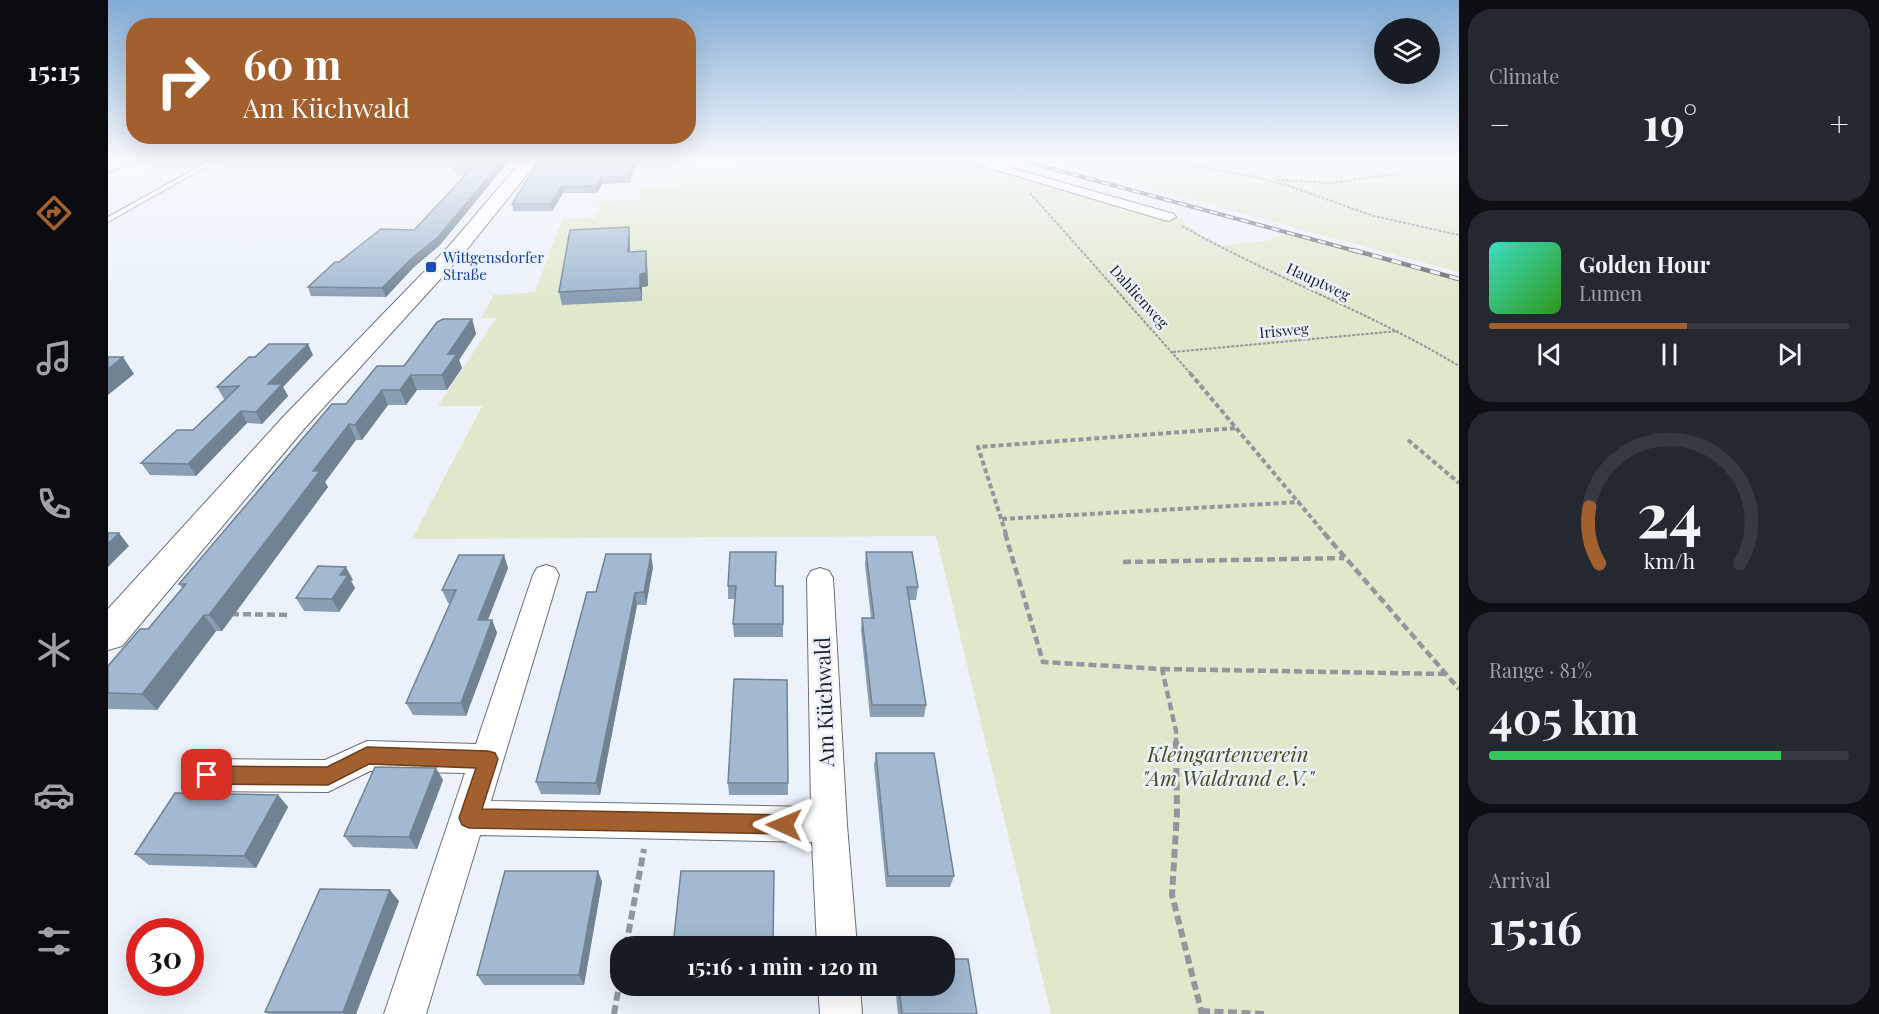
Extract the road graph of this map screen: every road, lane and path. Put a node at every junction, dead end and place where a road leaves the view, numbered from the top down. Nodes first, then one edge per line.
1 (136, 204) edge
2 (497, 204) edge
3 (1040, 204) edge
4 (1124, 204) edge
5 (1341, 204) edge
6 (1168, 217) joint
7 (108, 220) edge
8 (1459, 235) edge
9 (1399, 330) junction
10 (1172, 352) junction
11 (1459, 366) edge
12 (1237, 428) junction
13 (1408, 440) dead end
14 (1459, 483) edge
15 (1299, 502) junction
16 (1002, 519) junction
17 (1345, 558) junction
18 (1123, 562) dead end
19 (546, 575) dead end
20 (820, 578) dead end
21 (222, 614) edge
22 (290, 615) dead end
23 (108, 635) edge
24 (1162, 669) junction
25 (1446, 674) junction
26 (1459, 689) edge
27 (488, 759) junction
28 (207, 775) dead end
29 (469, 818) junction
30 (829, 825) junction
31 (644, 852) dead end
32 (628, 936) edge
33 (836, 936) edge
34 (617, 996) edge
35 (840, 996) edge
36 (1202, 1012) edge
37 (405, 1014) edge
38 (614, 1014) edge
39 (841, 1014) edge
40 (1265, 1014) edge

1 - 7 lane
2 - 23 street
3 - 10 path, Dahlienweg
4 - 6 street
5 - 8 path
6 - 9 path, Hauptweg
9 - 10 path, Irisweg
9 - 11 path, Hauptweg
10 - 12 path, Dahlienweg
12 - 15 path, Dahlienweg
12 - 16 path
13 - 14 path
15 - 16 path
15 - 17 path, Dahlienweg
16 - 24 path
17 - 18 path
17 - 25 path, Dahlienweg
19 - 27 street
20 - 30 street, Am Küchwald
21 - 22 path
24 - 25 path
24 - 36 path
25 - 26 path, Dahlienweg
27 - 28 street
27 - 29 street
29 - 30 street
29 - 37 street
30 - 33 street, Am Küchwald
31 - 32 path
34 - 38 path
35 - 39 street
36 - 40 path

